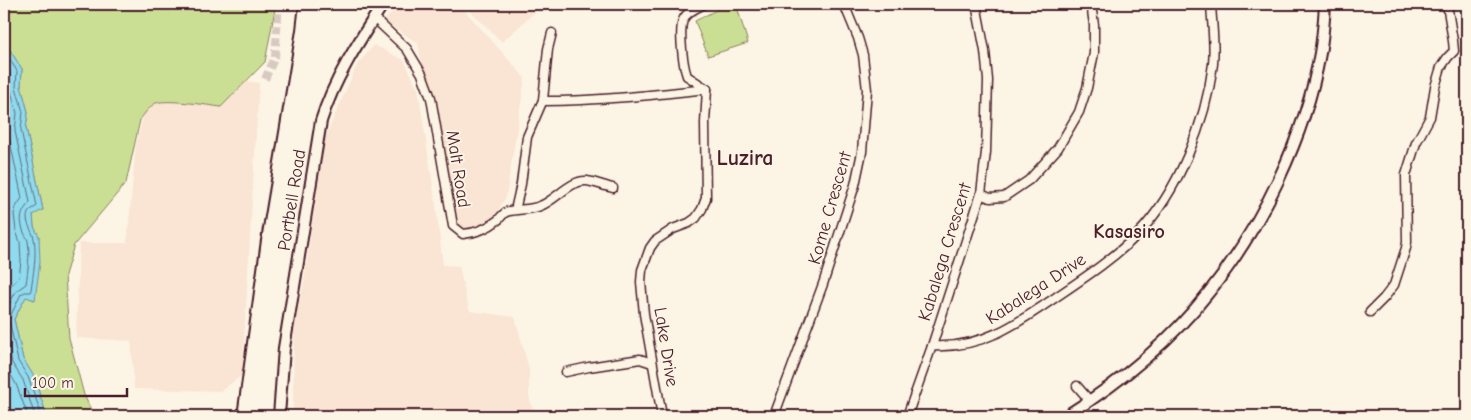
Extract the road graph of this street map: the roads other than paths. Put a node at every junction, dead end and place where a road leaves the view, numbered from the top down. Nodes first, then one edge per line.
1 (383, 4) edge
2 (704, 4) edge
3 (844, 4) edge
4 (976, 4) edge
5 (1092, 4) edge
6 (1211, 4) edge
7 (1325, 4) edge
8 (1447, 4) edge
9 (374, 18) junction
10 (552, 33) dead end
11 (707, 89) junction
12 (542, 101) junction
13 (613, 188) dead end
14 (981, 194) junction
15 (517, 209) junction
16 (1370, 312) dead end
17 (932, 346) junction
18 (652, 363) junction
19 (566, 372) dead end
20 (1077, 386) dead end
21 (1090, 401) junction
22 (279, 416) edge
23 (662, 416) edge
24 (774, 416) edge
25 (907, 416) edge
26 (1066, 416) edge

1 - 9 main road, Portbell Road
2 - 11 street
3 - 24 street, Kome Crescent
4 - 14 street, Kabalega Crescent
5 - 14 street
6 - 17 street, Kabalega Drive
7 - 21 main road
8 - 16 street
9 - 15 street, Malt Road
9 - 22 main road, Portbell Road
10 - 12 street
11 - 12 street
11 - 18 street, Lake Drive
12 - 15 street
13 - 15 street, Malt Road
14 - 17 street, Kabalega Crescent
17 - 25 street, Kabalega Crescent
18 - 19 street
18 - 23 street, Lake Drive
20 - 21 street
21 - 26 main road

